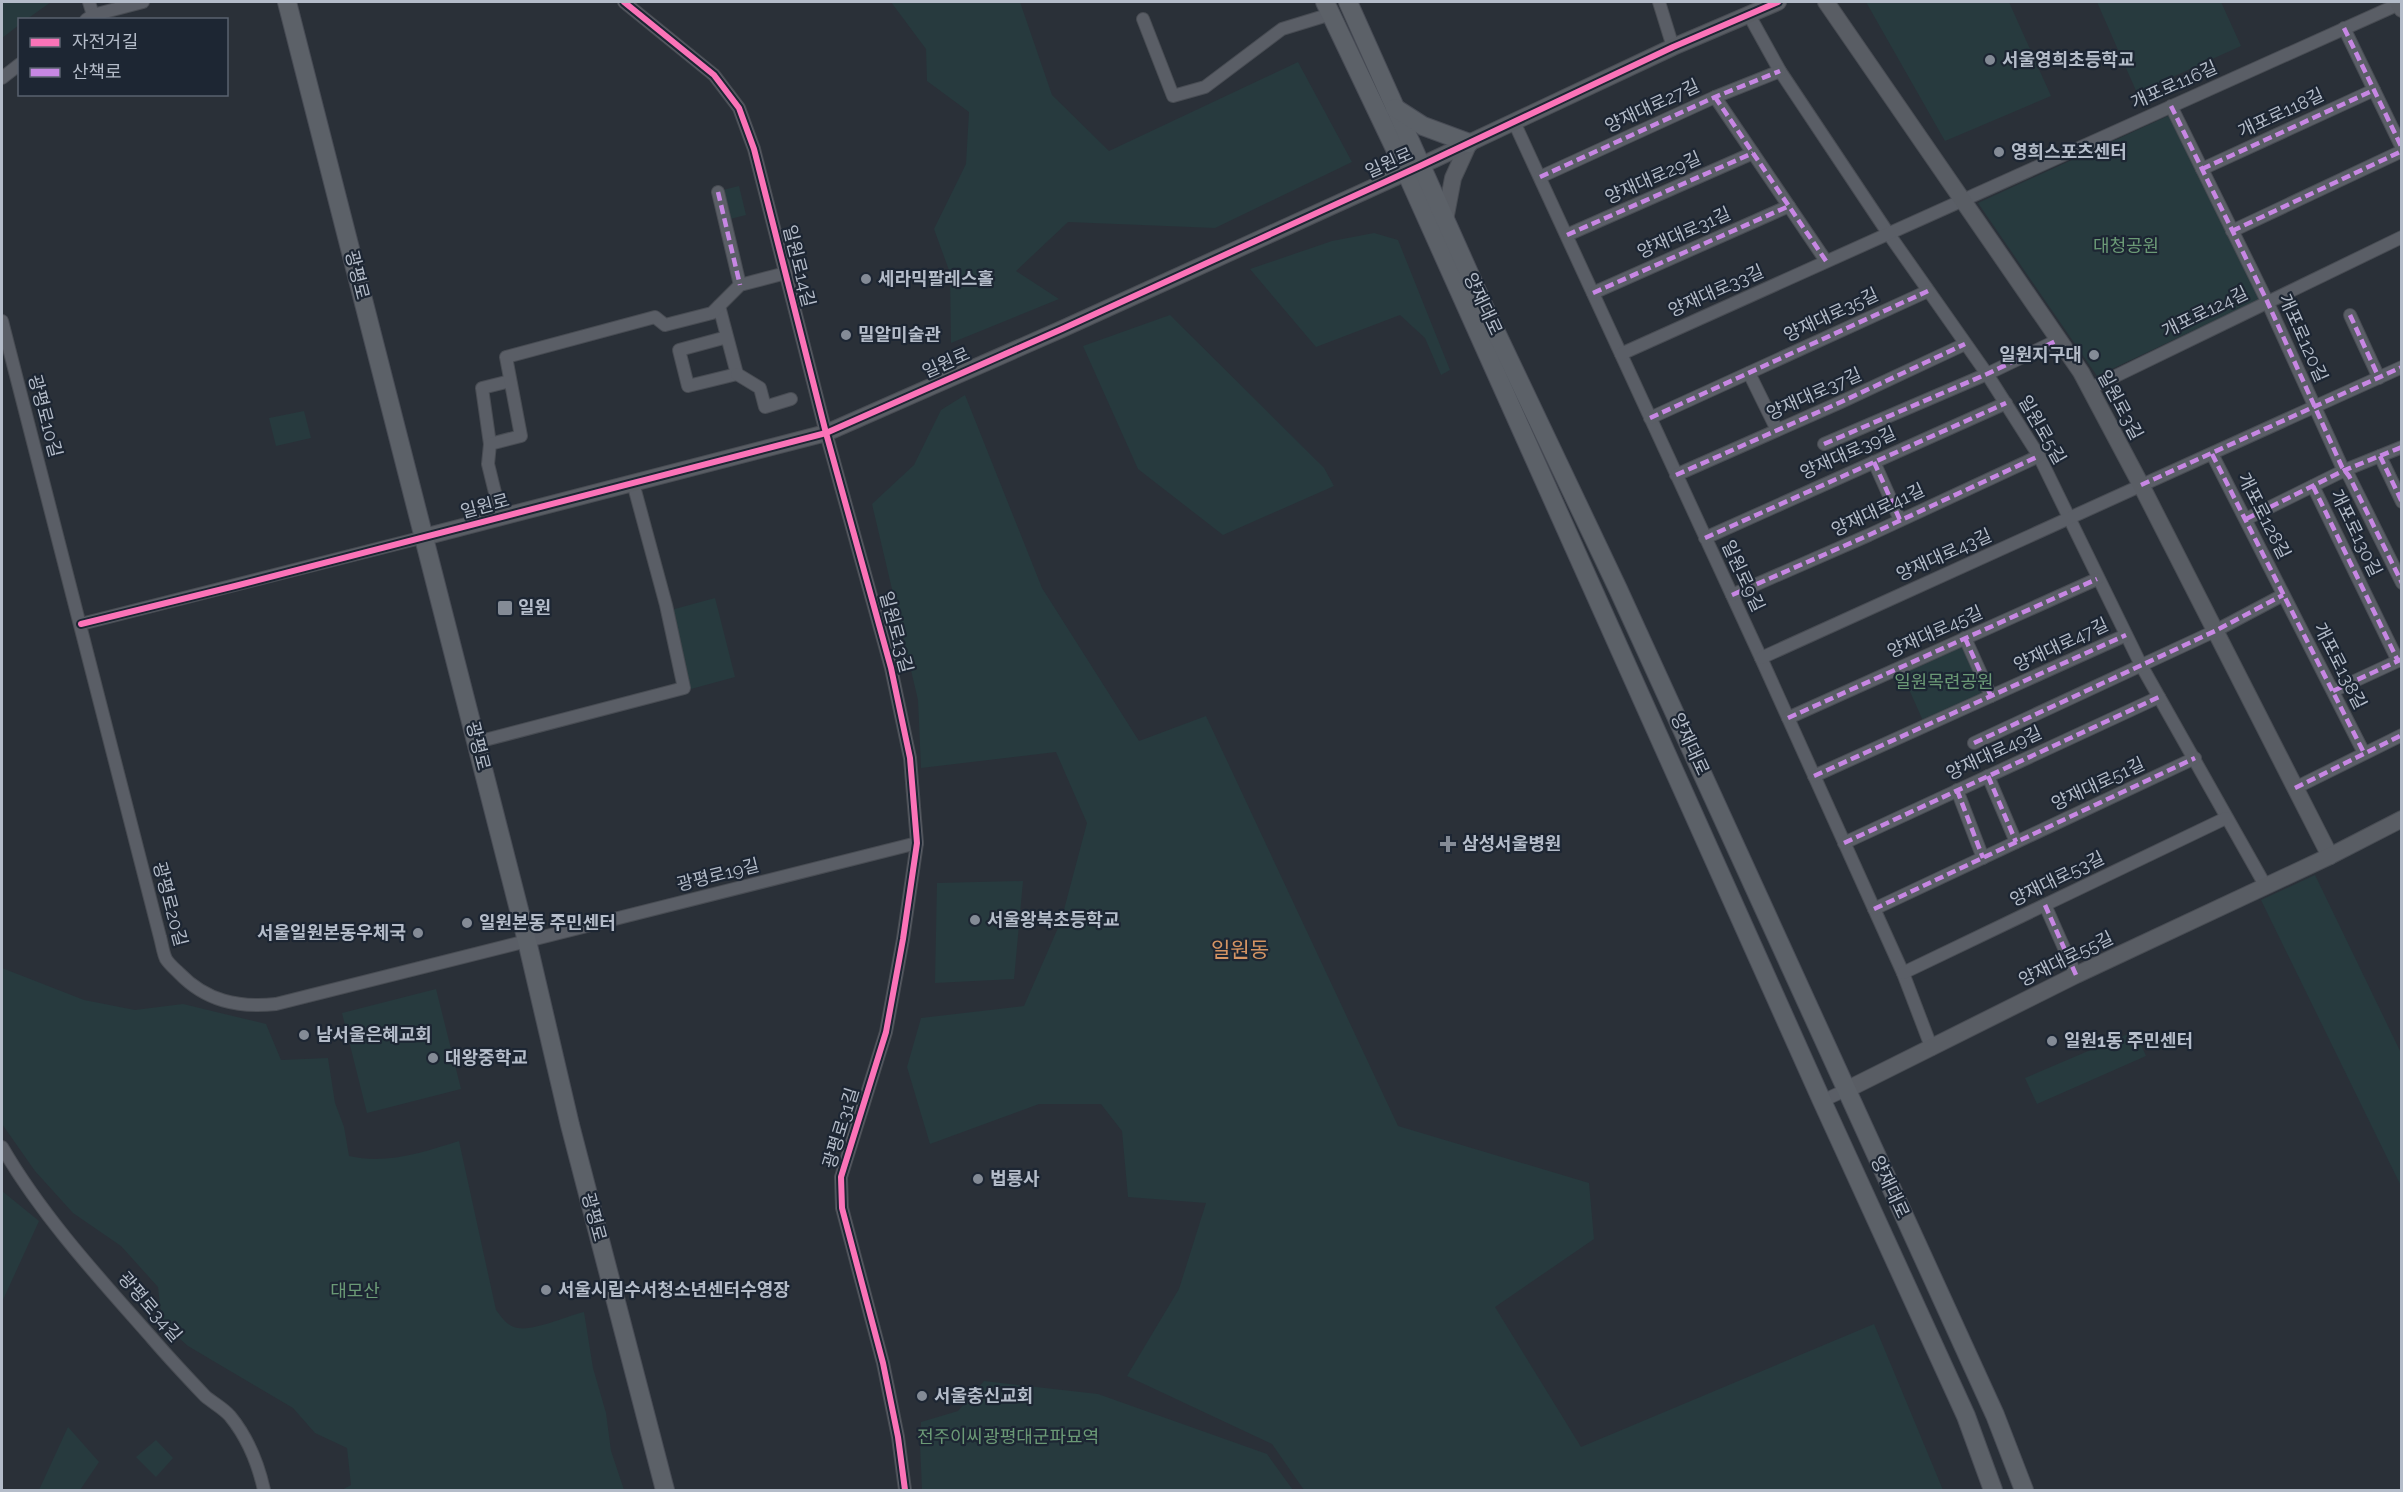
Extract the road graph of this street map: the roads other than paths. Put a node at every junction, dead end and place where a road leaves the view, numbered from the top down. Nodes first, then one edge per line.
1 (89, 2) edge
2 (143, 2) edge
3 (287, 2) edge
4 (624, 2) edge
5 (1348, 2) edge
6 (1659, 2) edge
7 (1778, 2) edge
8 (1826, 2) edge
9 (2399, 5) edge
10 (1328, 8) edge
11 (1749, 15) junction
12 (89, 17) edge
13 (1143, 20) dead end
14 (2344, 28) junction
15 (1673, 47) junction
16 (18, 66) edge
17 (1779, 70) junction
18 (2, 78) edge
19 (2374, 90) junction
20 (1715, 97) junction
21 (2171, 106) junction
22 (1394, 107) junction
23 (1514, 122) junction
24 (1469, 142) junction
25 (2402, 150) edge
26 (1753, 153) junction
27 (1413, 169) junction
28 (2202, 169) junction
29 (1540, 177) junction
30 (718, 192) dead end
31 (1964, 199) junction
32 (1789, 206) junction
33 (1445, 220) junction
34 (2232, 231) junction
35 (1888, 233) junction
36 (1567, 235) junction
37 (2402, 237) edge
38 (1826, 261) junction
39 (786, 273) junction
40 (740, 285) junction
41 (1928, 291) junction
42 (1593, 293) junction
43 (2267, 302) junction
44 (719, 306) junction
45 (2350, 315) dead end
46 (2, 321) edge
47 (727, 337) junction
48 (2058, 340) junction
49 (1965, 344) junction
50 (1621, 354) junction
51 (2402, 368) edge
52 (1749, 373) junction
53 (737, 374) junction
54 (1987, 374) junction
55 (2379, 378) junction
56 (510, 381) junction
57 (2089, 388) junction
58 (791, 399) dead end
59 (2006, 403) junction
60 (2314, 407) junction
61 (1650, 418) junction
62 (1777, 430) junction
63 (826, 433) junction
64 (490, 444) junction
65 (1824, 444) dead end
66 (2402, 447) edge
67 (2212, 454) junction
68 (2039, 456) junction
69 (2380, 456) junction
70 (1874, 462) junction
71 (2345, 470) junction
72 (1676, 474) junction
73 (633, 483) junction
74 (2141, 485) junction
75 (2313, 486) junction
76 (2402, 502) edge
77 (501, 517) junction
78 (54, 519) joint
79 (2068, 519) junction
80 (2246, 519) junction
81 (1900, 520) junction
82 (424, 537) junction
83 (1705, 538) junction
84 (2097, 579) junction
85 (2402, 583) edge
86 (1732, 595) junction
87 (2283, 595) junction
88 (81, 624) junction
89 (2215, 631) junction
90 (2126, 635) junction
91 (1965, 638) junction
92 (1761, 658) junction
93 (2400, 660) edge
94 (2141, 665) junction
95 (2333, 691) junction
96 (1991, 696) junction
97 (2159, 697) junction
98 (1788, 718) junction
99 (2402, 735) edge
100 (477, 742) junction
101 (1974, 743) dead end
102 (2364, 753) junction
103 (2195, 758) junction
104 (1814, 776) junction
105 (1988, 776) junction
106 (2295, 788) junction
107 (1957, 790) junction
108 (2226, 818) junction
109 (2402, 819) edge
110 (2016, 842) junction
111 (916, 843) junction
112 (1844, 843) junction
113 (2330, 856) junction
114 (1983, 858) junction
115 (2265, 885) junction
116 (2045, 905) junction
117 (1874, 909) junction
118 (527, 941) junction
119 (1903, 973) junction
120 (2076, 975) junction
121 (1932, 1049) junction
122 (1846, 1090) junction
123 (1822, 1101) junction
124 (2, 1147) edge
125 (264, 1491) edge
126 (665, 1491) edge
127 (905, 1491) edge
128 (1993, 1491) edge
129 (2024, 1491) edge

1 - 12 street
2 - 12 street
3 - 82 main road, 광평로
4 - 39 street, 일원로14길
5 - 22 main road, 양재대로
6 - 15 street
7 - 11 street, 일원로
8 - 31 street, 일원로3길
9 - 14 street, 개포로116길
10 - 13 street
10 - 27 main road, 양재대로
11 - 15 street, 일원로
11 - 17 street, 일원로5길
14 - 19 street
14 - 21 street, 개포로116길
15 - 23 street, 일원로
16 - 18 street
17 - 20 street, 양재대로27길
17 - 35 street, 일원로5길
19 - 25 street
19 - 28 street, 개포로118길
20 - 26 street
20 - 29 street, 양재대로27길
21 - 28 street, 개포로120길
21 - 31 street, 개포로116길
22 - 24 main road
22 - 27 main road, 양재대로
23 - 24 street, 일원로
23 - 29 street, 일원로9길
24 - 27 street, 일원로
24 - 33 street
25 - 34 street
26 - 32 street
26 - 36 street, 양재대로29길
27 - 33 main road, 양재대로
27 - 63 street, 일원로
27 - 123 main road, 양재대로
28 - 34 street, 개포로120길
29 - 36 street, 일원로9길
30 - 40 street
31 - 35 street, 양재대로33길
31 - 48 street, 일원로3길
32 - 38 street
32 - 42 street, 양재대로31길
33 - 122 main road, 양재대로
34 - 43 street, 개포로120길
35 - 38 street, 양재대로33길
35 - 41 street, 일원로5길
36 - 42 street, 일원로9길
37 - 43 street, 개포로124길
38 - 50 street, 양재대로33길
39 - 40 street
39 - 63 street, 일원로14길
40 - 44 street
41 - 49 street, 일원로5길
41 - 52 street, 양재대로35길
42 - 50 street, 일원로9길
43 - 57 street, 개포로124길
43 - 60 street, 개포로120길
44 - 47 street
44 - 56 street
45 - 55 street
46 - 78 street, 광평로10길
47 - 53 street
47 - 53 street
48 - 54 street
48 - 57 street, 일원로3길
49 - 54 street, 일원로5길
49 - 62 street, 양재대로37길
50 - 61 street, 일원로9길
51 - 55 street
52 - 61 street, 양재대로35길
52 - 62 street
53 - 58 street
54 - 59 street, 일원로5길
54 - 65 street
55 - 60 street
56 - 64 street
56 - 64 street
57 - 74 street, 일원로3길
59 - 68 street, 일원로5길
59 - 70 street, 양재대로39길
60 - 67 street
60 - 71 street, 개포로120길
61 - 72 street, 일원로9길
62 - 72 street, 양재대로37길
63 - 73 street, 일원로
63 - 111 street, 일원로13길
64 - 77 street
66 - 69 street, 개포로130길
67 - 74 street
67 - 80 street, 개포로128길
68 - 79 street, 일원로5길
68 - 81 street, 양재대로41길
69 - 71 street, 개포로130길
69 - 76 street
70 - 81 street
70 - 83 street, 양재대로39길
71 - 75 street, 개포로130길
71 - 85 street, 개포로120길
72 - 83 street, 일원로9길
73 - 77 street, 일원로
73 - 100 street
74 - 79 street, 양재대로43길
74 - 89 street, 일원로3길
75 - 80 street, 개포로130길
75 - 93 street, 개포로130길
77 - 82 street, 일원로
78 - 88 street, 광평로20길
79 - 84 street, 일원로5길
79 - 92 street, 양재대로43길
80 - 87 street, 개포로128길
81 - 86 street, 양재대로41길
82 - 88 street, 일원로
82 - 100 main road, 광평로
83 - 86 street, 일원로9길
84 - 90 street, 일원로5길
84 - 91 street, 양재대로45길
86 - 92 street, 일원로9길
87 - 89 street
87 - 95 street, 개포로138길
88 - 118 street, 광평로20길
89 - 94 street
89 - 106 street, 일원로3길
90 - 94 street, 일원로5길
90 - 96 street, 양재대로47길
91 - 96 street
91 - 98 street, 양재대로45길
92 - 98 street, 일원로9길
93 - 95 street
94 - 97 street, 일원로5길
94 - 101 street
95 - 102 street, 개포로138길
96 - 104 street, 양재대로47길
97 - 103 street, 일원로5길
97 - 105 street, 양재대로49길
98 - 104 street, 일원로9길
99 - 102 street
100 - 118 main road, 광평로
102 - 106 street
103 - 108 street, 일원로5길
103 - 110 street, 양재대로51길
104 - 112 street, 일원로9길
105 - 107 street, 양재대로49길
105 - 110 street
106 - 113 street, 일원로3길
107 - 112 street, 양재대로49길
107 - 114 street
108 - 115 street, 일원로5길
108 - 116 street, 양재대로53길
109 - 113 street, 양재대로55길
110 - 114 street, 양재대로51길
111 - 118 street, 광평로19길
111 - 127 street, 광평로31길
112 - 117 street, 일원로9길
113 - 115 street, 양재대로55길
114 - 117 street, 양재대로51길
115 - 120 street, 양재대로55길
116 - 119 street, 양재대로53길
116 - 120 street
117 - 119 street, 일원로9길
118 - 126 main road, 광평로
119 - 121 street, 일원로9길
120 - 121 street, 양재대로55길
121 - 122 street, 양재대로55길
122 - 123 street, 양재대로55길
122 - 129 main road, 양재대로
123 - 128 main road, 양재대로
124 - 125 street, 광평로34길

